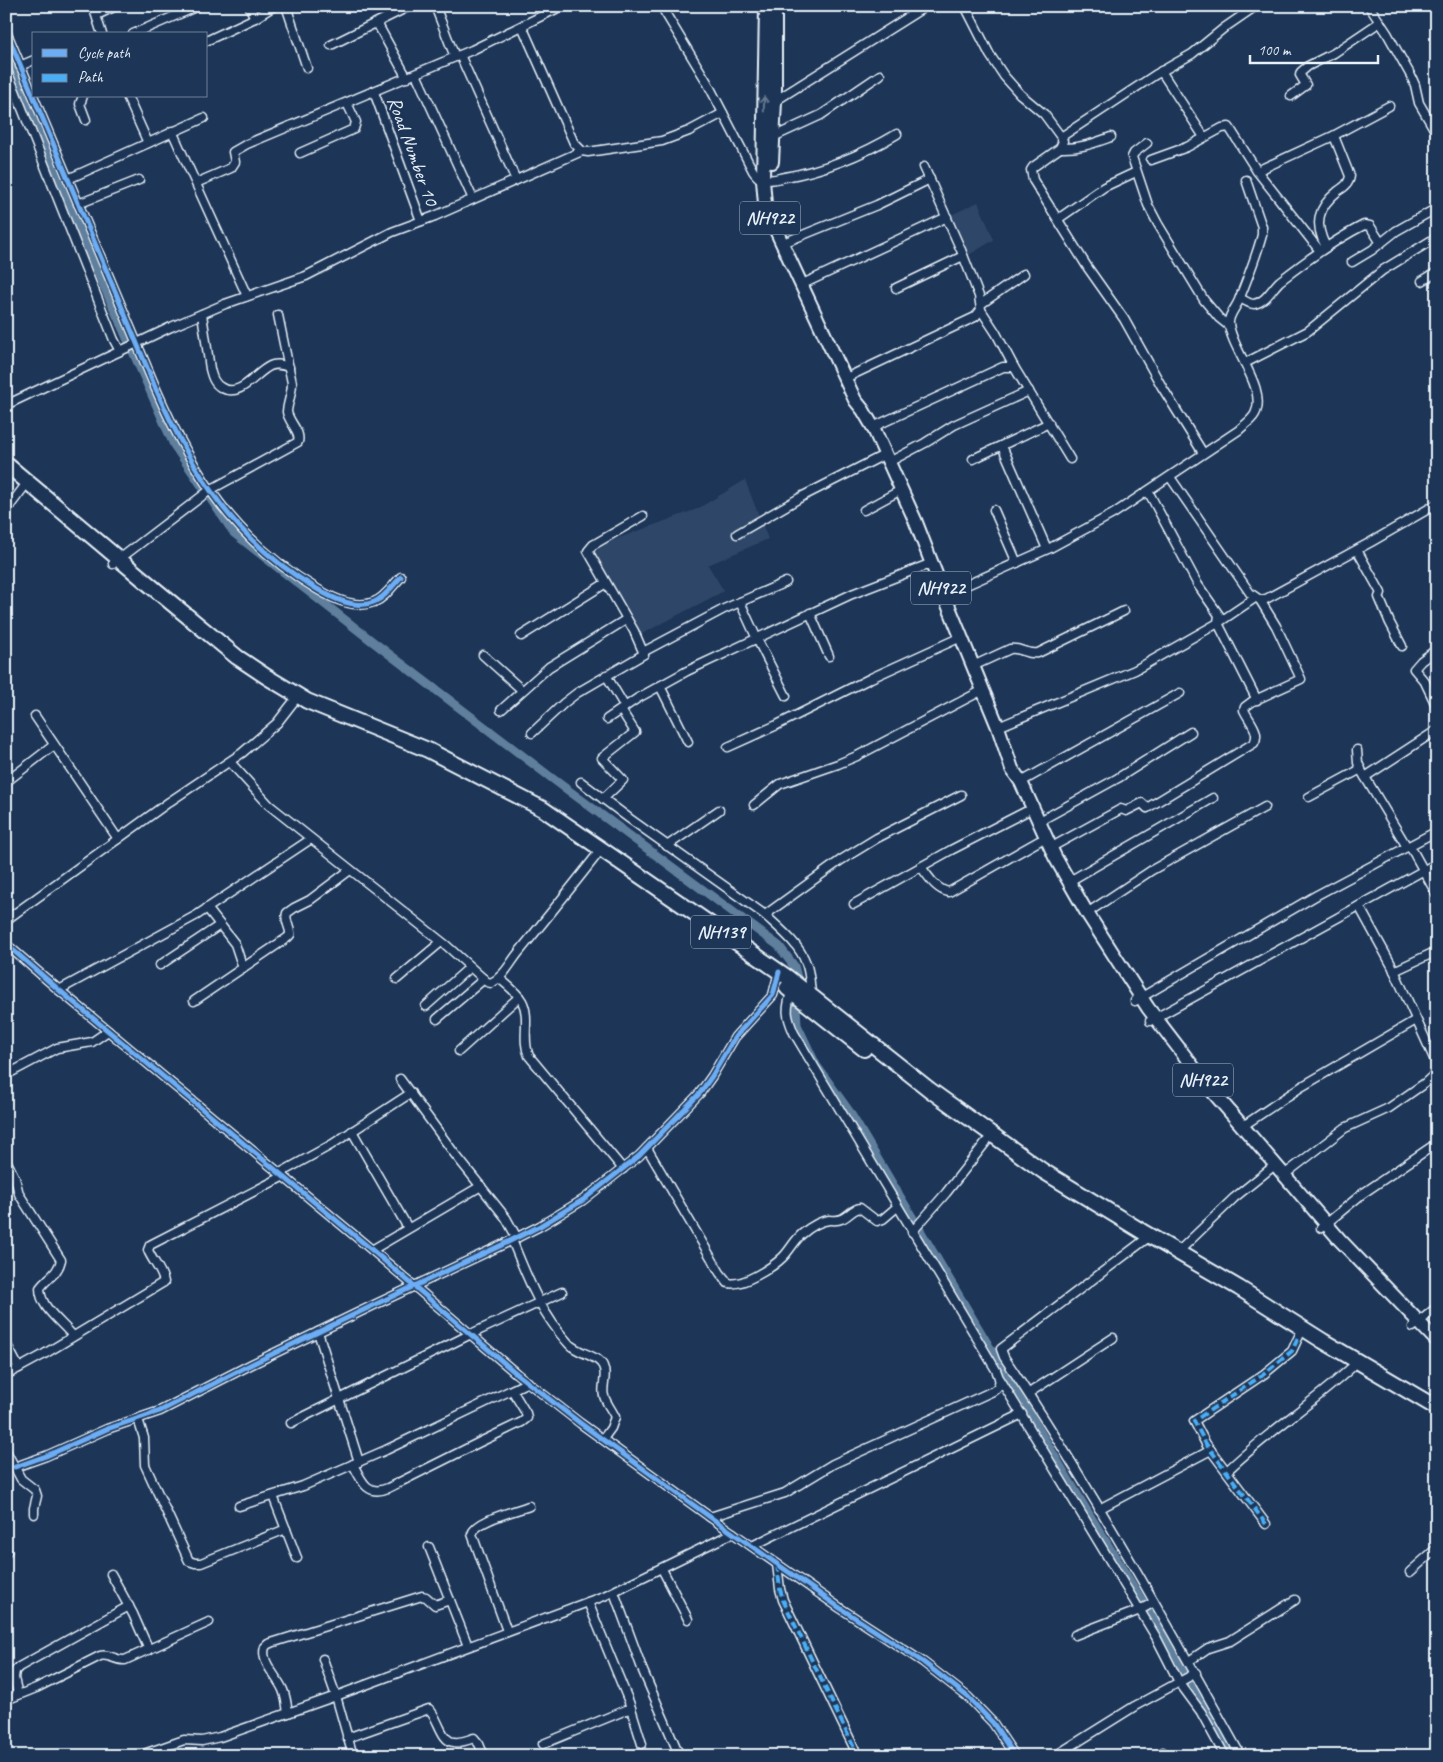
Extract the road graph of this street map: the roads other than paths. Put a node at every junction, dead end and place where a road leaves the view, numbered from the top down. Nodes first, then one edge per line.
1 (93, 6) edge
2 (116, 6) edge
3 (198, 6) edge
4 (249, 6) edge
5 (274, 6) edge
6 (286, 6) edge
7 (410, 6) edge
8 (435, 6) edge
9 (562, 6) edge
10 (661, 6) edge
11 (766, 6) edge
12 (776, 6) edge
13 (926, 6) edge
14 (965, 6) edge
15 (1256, 6) edge
16 (1369, 6) edge
17 (96, 15) junction
18 (255, 18) junction
19 (1380, 22) junction
20 (377, 23) junction
21 (522, 26) junction
22 (6, 31) edge
23 (101, 32) edge
24 (138, 32) edge
25 (208, 40) edge
26 (331, 45) dead end
27 (10, 49) edge
28 (457, 56) junction
29 (32, 61) edge
30 (20, 66) junction
31 (307, 68) dead end
32 (1161, 71) junction
33 (7, 73) edge
34 (416, 74) junction
35 (880, 75) dead end
36 (407, 78) junction
37 (374, 92) junction
38 (1291, 96) dead end
39 (82, 98) edge
40 (129, 98) edge
41 (775, 101) junction
42 (28, 103) junction
43 (347, 103) junction
44 (1389, 106) dead end
45 (723, 113) junction
46 (204, 118) dead end
47 (86, 120) dead end
48 (172, 132) junction
49 (897, 134) dead end
50 (1437, 134) edge
51 (1334, 136) junction
52 (773, 137) junction
53 (1111, 137) dead end
54 (1204, 137) junction
55 (1061, 138) junction
56 (148, 143) junction
57 (1148, 143) dead end
58 (1060, 148) junction
59 (582, 151) junction
60 (300, 153) dead end
61 (1151, 160) dead end
62 (924, 167) dead end
63 (1136, 172) junction
64 (1257, 172) junction
65 (68, 179) junction
66 (930, 179) junction
67 (140, 180) dead end
68 (516, 180) junction
69 (767, 180) junction
70 (1246, 180) dead end
71 (196, 183) junction
72 (473, 199) junction
73 (78, 204) junction
74 (1437, 208) edge
75 (947, 218) junction
76 (1058, 219) junction
77 (422, 221) junction
78 (1437, 237) edge
79 (788, 242) junction
80 (1381, 243) junction
81 (1323, 249) junction
82 (964, 256) junction
83 (1352, 262) dead end
84 (1437, 272) edge
85 (1024, 274) dead end
86 (1422, 281) dead end
87 (807, 282) junction
88 (896, 288) dead end
89 (247, 296) junction
90 (1240, 298) junction
91 (981, 307) junction
92 (202, 314) junction
93 (278, 315) dead end
94 (1229, 326) junction
95 (137, 343) junction
96 (120, 351) junction
97 (1244, 363) junction
98 (289, 367) junction
99 (1014, 367) junction
100 (852, 375) junction
101 (1030, 391) junction
102 (6, 404) edge
103 (863, 410) junction
104 (1049, 423) junction
105 (872, 428) junction
106 (1002, 446) junction
107 (1203, 453) junction
108 (887, 458) junction
109 (973, 459) dead end
110 (1070, 459) dead end
111 (6, 464) edge
112 (6, 473) edge
113 (1170, 476) junction
114 (24, 487) junction
115 (210, 490) junction
116 (902, 490) junction
117 (1148, 491) junction
118 (1437, 504) edge
119 (864, 510) dead end
120 (994, 510) dead end
121 (6, 511) edge
122 (643, 516) dead end
123 (738, 534) dead end
124 (1047, 549) junction
125 (1357, 550) junction
126 (117, 561) junction
127 (932, 563) junction
128 (1017, 563) junction
129 (401, 577) dead end
130 (786, 582) dead end
131 (606, 583) junction
132 (944, 595) junction
133 (1258, 599) junction
134 (740, 602) junction
135 (1124, 611) dead end
136 (810, 613) junction
137 (627, 619) junction
138 (1218, 623) junction
139 (522, 636) dead end
140 (961, 637) junction
141 (757, 639) junction
142 (1402, 646) dead end
143 (1437, 650) edge
144 (643, 652) junction
145 (483, 655) dead end
146 (829, 656) dead end
147 (973, 666) junction
148 (606, 675) junction
149 (660, 686) junction
150 (522, 690) junction
151 (983, 690) junction
152 (1180, 693) dead end
153 (786, 696) dead end
154 (296, 699) junction
155 (1257, 700) junction
156 (623, 708) junction
157 (1437, 708) edge
158 (502, 710) dead end
159 (35, 716) dead end
160 (607, 719) dead end
161 (998, 727) junction
162 (1437, 730) edge
163 (1191, 732) dead end
164 (532, 733) dead end
165 (688, 742) dead end
166 (54, 745) junction
167 (728, 747) dead end
168 (1357, 750) dead end
169 (230, 762) junction
170 (1012, 769) junction
171 (1360, 769) junction
172 (1365, 777) junction
173 (6, 782) edge
174 (581, 782) dead end
175 (1021, 782) junction
176 (961, 795) dead end
177 (1309, 797) dead end
178 (603, 798) junction
179 (1213, 798) dead end
180 (754, 805) dead end
181 (1265, 808) dead end
182 (720, 810) dead end
183 (1025, 812) junction
184 (1038, 822) junction
185 (1437, 831) edge
186 (118, 839) junction
187 (311, 839) junction
188 (1045, 845) junction
189 (667, 846) junction
190 (1408, 846) junction
191 (596, 856) junction
192 (1437, 863) edge
193 (921, 867) junction
194 (350, 870) junction
195 (1424, 870) junction
196 (1068, 882) junction
197 (1437, 895) edge
198 (854, 904) dead end
199 (1359, 906) junction
200 (207, 908) junction
201 (1086, 913) junction
202 (765, 915) junction
203 (6, 920) edge
204 (220, 925) junction
205 (441, 942) junction
206 (6, 944) edge
207 (1437, 951) edge
208 (160, 966) dead end
209 (470, 967) junction
210 (243, 968) junction
211 (1394, 971) junction
212 (778, 977) junction
213 (500, 978) junction
214 (397, 979) dead end
215 (484, 979) junction
216 (58, 990) junction
217 (791, 992) junction
218 (811, 995) junction
219 (519, 997) junction
220 (1138, 999) junction
221 (194, 1001) dead end
222 (426, 1006) dead end
223 (437, 1019) dead end
224 (1153, 1020) junction
225 (1416, 1020) junction
226 (108, 1031) junction
227 (459, 1051) dead end
228 (1437, 1066) edge
229 (1437, 1072) edge
230 (6, 1075) edge
231 (400, 1078) dead end
232 (411, 1093) junction
233 (1243, 1126) junction
234 (352, 1132) junction
235 (986, 1142) junction
236 (1437, 1143) edge
237 (647, 1148) junction
238 (1016, 1157) junction
239 (6, 1160) edge
240 (623, 1169) junction
241 (1270, 1169) junction
242 (282, 1174) junction
243 (1284, 1175) junction
244 (481, 1186) junction
245 (897, 1207) junction
246 (1324, 1226) junction
247 (408, 1228) junction
248 (915, 1229) junction
249 (514, 1239) junction
250 (1146, 1239) junction
251 (372, 1250) junction
252 (1178, 1252) junction
253 (414, 1285) junction
254 (562, 1292) dead end
255 (539, 1303) junction
256 (1437, 1307) edge
257 (1416, 1325) junction
258 (318, 1332) junction
259 (471, 1334) junction
260 (73, 1336) junction
261 (1300, 1336) junction
262 (1113, 1338) dead end
263 (1437, 1341) edge
264 (6, 1343) edge
265 (1001, 1349) junction
266 (1437, 1351) edge
267 (988, 1357) junction
268 (1352, 1367) junction
269 (19, 1368) junction
270 (6, 1375) edge
271 (999, 1377) junction
272 (528, 1382) junction
273 (512, 1390) junction
274 (1029, 1393) junction
275 (339, 1399) junction
276 (1437, 1408) edge
277 (1022, 1414) junction
278 (1437, 1415) edge
279 (138, 1419) junction
280 (292, 1422) dead end
281 (603, 1439) junction
282 (1211, 1450) junction
283 (6, 1451) edge
284 (356, 1463) junction
285 (15, 1467) junction
286 (1227, 1471) junction
287 (273, 1496) junction
288 (239, 1506) dead end
289 (530, 1506) dead end
290 (1099, 1508) junction
291 (34, 1514) dead end
292 (710, 1517) junction
293 (1266, 1524) dead end
294 (286, 1529) junction
295 (733, 1533) junction
296 (752, 1546) junction
297 (429, 1547) dead end
298 (1437, 1548) edge
299 (297, 1558) dead end
300 (777, 1564) junction
301 (662, 1569) junction
302 (1410, 1572) dead end
303 (111, 1574) dead end
304 (614, 1592) junction
305 (450, 1600) junction
306 (1295, 1600) dead end
307 (588, 1602) junction
308 (1154, 1602) junction
309 (129, 1606) junction
310 (1140, 1610) junction
311 (688, 1620) dead end
312 (209, 1622) dead end
313 (507, 1632) junction
314 (1075, 1635) dead end
315 (468, 1646) junction
316 (150, 1650) junction
317 (322, 1659) dead end
318 (1188, 1660) junction
319 (1188, 1678) junction
320 (18, 1695) junction
321 (336, 1696) junction
322 (6, 1700) edge
323 (631, 1708) junction
324 (288, 1713) junction
325 (347, 1738) junction
326 (543, 1744) dead end
327 (642, 1744) dead end
328 (678, 1752) dead end
329 (1227, 1752) edge
330 (138, 1756) edge
331 (353, 1756) edge
332 (484, 1756) edge
333 (858, 1756) edge
334 (1015, 1756) edge
335 (1055, 1756) edge
336 (1241, 1756) edge

1 - 17 street
2 - 17 street
3 - 24 street
4 - 18 street
5 - 18 street
6 - 31 street
7 - 20 street
8 - 28 street
9 - 21 street
10 - 45 street
69 -> 11 main road, NH922
12 - 41 main road
13 - 41 street
14 - 55 street
15 - 32 street
16 - 19 street
17 - 23 street
18 - 25 street
19 - 38 street
19 - 50 street
20 - 26 street
20 - 36 street
21 - 28 street
21 - 59 street
22 - 27 street
27 - 30 street
28 - 34 street
28 - 68 street
29 - 30 street
30 - 42 street
32 - 54 street
32 - 55 street
33 - 42 street
34 - 36 street
34 - 72 street
35 - 52 street
36 - 37 street
37 - 43 street
37 - 77 street, Road Number 10
39 - 47 street
40 - 56 street
41 - 52 main road
42 - 65 street
42 - 96 street
43 - 60 street
43 - 71 street
44 - 51 street
45 - 59 street
45 - 69 street
46 - 48 street
48 - 56 street
48 - 71 street
49 - 69 street
51 - 64 street
51 - 81 street
52 - 69 main road
53 - 58 street
54 - 61 street
54 - 64 street
55 - 58 street
56 - 65 street
57 - 63 street
58 - 76 street
59 - 68 street
62 - 66 street
63 - 76 street
63 - 94 street
64 - 81 street
65 - 73 street
66 - 75 street
66 - 79 street
67 - 73 street
68 - 72 street
69 - 79 main road
69 - 103 main road, NH922
70 - 90 street
71 - 89 street
72 - 77 street
73 - 95 street
74 - 80 street
75 - 82 street
75 - 87 street
76 - 107 street
77 - 89 street
78 - 97 street
79 - 87 main road
80 - 81 street
80 - 83 street
81 - 90 street
82 - 88 street
82 - 91 street
84 - 86 street
85 - 91 street
87 - 100 main road
89 - 92 street
90 - 94 street
91 - 99 street
91 - 100 street
92 - 95 street
92 - 98 street
93 - 98 street
94 - 97 street
95 - 96 street
95 - 115 street
96 - 102 street
97 - 107 street
98 - 115 street
99 - 101 street
99 - 105 street
100 - 103 main road
101 - 104 street
101 - 108 street
103 - 105 main road, NH922
104 - 106 street
104 - 110 street
105 - 108 main road, NH922
106 - 109 street
106 - 124 street
107 - 113 street
108 - 116 main road, NH922
108 - 123 street
111 - 126 highway, NH139
112 - 114 highway, NH139
113 - 117 street
113 - 133 street
114 - 121 street
114 - 126 highway, NH139
115 - 126 street
115 - 129 street
116 - 119 street
116 - 127 main road, NH922
117 - 124 street
117 - 138 street
118 - 125 street
120 - 128 street
122 - 131 street
124 - 128 street
125 - 133 street
125 - 142 street
126 - 154 highway, NH139
127 - 132 main road, NH922
127 - 136 street
128 - 132 street
130 - 134 street
131 - 137 street
131 - 139 street
132 - 140 main road, NH922
133 - 138 street
133 - 155 street
134 - 141 street
134 - 144 street
135 - 147 street
136 - 141 street
136 - 146 street
137 - 144 street
137 - 150 street
138 - 155 street
138 - 161 street
140 - 147 main road, NH922
140 - 167 street
141 - 149 street
141 - 153 street
143 - 157 street
144 - 148 street
145 - 150 street
147 - 151 main road, NH922
148 - 156 street
148 - 164 street
149 - 156 street
149 - 165 street
150 - 158 street
151 - 161 main road, NH922
151 - 180 street
152 - 175 street
154 - 169 street
154 - 191 highway, NH139
154 - 212 highway, NH139
155 - 188 street
156 - 160 street
156 - 178 street
159 - 166 street
161 - 170 main road, NH922
162 - 172 street
163 - 184 street
166 - 173 street
166 - 186 street
168 - 171 street
169 - 186 street
169 - 187 street
170 - 175 main road
170 - 183 main road
171 - 172 street
171 - 177 street
172 - 190 street
174 - 178 street
175 - 184 main road
176 - 202 street
178 - 189 street
179 - 196 street
181 - 201 street
182 - 189 street
183 - 188 main road
183 - 193 street
184 - 188 main road
185 - 190 street
186 - 203 street
187 - 194 street
187 - 200 street
188 - 193 street
188 - 196 main road
188 - 220 main road
189 - 202 street
190 - 195 street
190 - 220 street
191 - 212 highway, NH139
191 - 213 street
192 - 195 street
193 - 198 street
194 - 205 street
194 - 210 street
195 - 197 street
195 - 199 street
196 - 201 main road
199 - 211 street
199 - 224 street
200 - 204 street
200 - 216 street
201 - 220 main road
202 - 218 street
204 - 208 street
204 - 210 street
205 - 209 street
205 - 214 street
206 - 216 street
207 - 211 street
209 - 215 street
209 - 222 street
210 - 221 street
211 - 225 street
212 - 217 highway, NH139
212 - 218 highway, NH139
212 - 237 street
213 - 215 street
213 - 219 street
215 - 223 street
216 - 226 street
217 - 235 highway, NH139
217 - 245 street
218 - 238 highway, NH139
219 - 227 street
219 - 240 street
220 - 224 main road
224 - 233 main road, NH922
224 - 241 main road
225 - 228 street
225 - 233 street
226 - 230 street
226 - 242 street
229 - 243 street
231 - 232 street
232 - 234 street
232 - 244 street
233 - 243 main road, NH922
234 - 242 street
234 - 247 street
235 - 238 highway, NH139
235 - 248 street
236 - 246 street
237 - 240 street
237 - 245 street
238 - 250 highway, NH139
239 - 260 street
240 - 249 street
241 - 246 main road
241 - 252 street
242 - 251 street
242 - 260 street
243 - 246 main road, NH922
244 - 247 street
244 - 249 street
245 - 248 street
246 - 257 main road
247 - 251 street
248 - 267 street
249 - 253 street
249 - 255 street
250 - 252 highway, NH139
250 - 261 highway, NH139
250 - 265 street
251 - 253 street
252 - 276 highway, NH139
253 - 258 street
253 - 259 street
254 - 255 street
255 - 259 street
255 - 281 street
256 - 257 street
257 - 263 main road
257 - 266 main road
258 - 275 street
258 - 279 street
259 - 272 street
259 - 275 street
260 - 269 street
261 - 268 highway, NH139
261 - 282 street
262 - 274 street
264 - 269 street
265 - 267 street
265 - 274 street
267 - 271 street
268 - 278 highway, NH139
268 - 286 street
269 - 270 street
271 - 277 street
271 - 292 street
272 - 273 street
272 - 281 street
273 - 284 street
273 - 284 street
274 - 290 street
275 - 280 street
275 - 284 street
277 - 296 street
277 - 310 street
279 - 285 street
279 - 294 street
281 - 292 street
282 - 286 street
282 - 290 street
283 - 285 street
284 - 287 street
285 - 291 street
286 - 293 street
287 - 288 street
287 - 294 street
289 - 313 street
290 - 308 street
292 - 295 street
294 - 299 street
295 - 296 street
295 - 301 street
296 - 300 street
297 - 305 street
298 - 302 street
300 - 333 street
300 - 334 street
301 - 304 street
301 - 311 street
303 - 309 street
304 - 307 street
304 - 328 street
305 - 315 street
305 - 324 street
306 - 318 street
307 - 313 street
307 - 323 street
308 - 310 street
308 - 318 street
309 - 316 street
309 - 320 street
310 - 314 street
310 - 319 street
312 - 316 street
313 - 315 street
315 - 321 street
316 - 320 street
317 - 321 street
318 - 319 street
319 - 329 street
319 - 329 street
319 - 335 street
320 - 322 street
321 - 324 street
321 - 325 street
323 - 326 street
323 - 327 street
324 - 330 street
325 - 331 street
325 - 332 street
329 - 336 street

